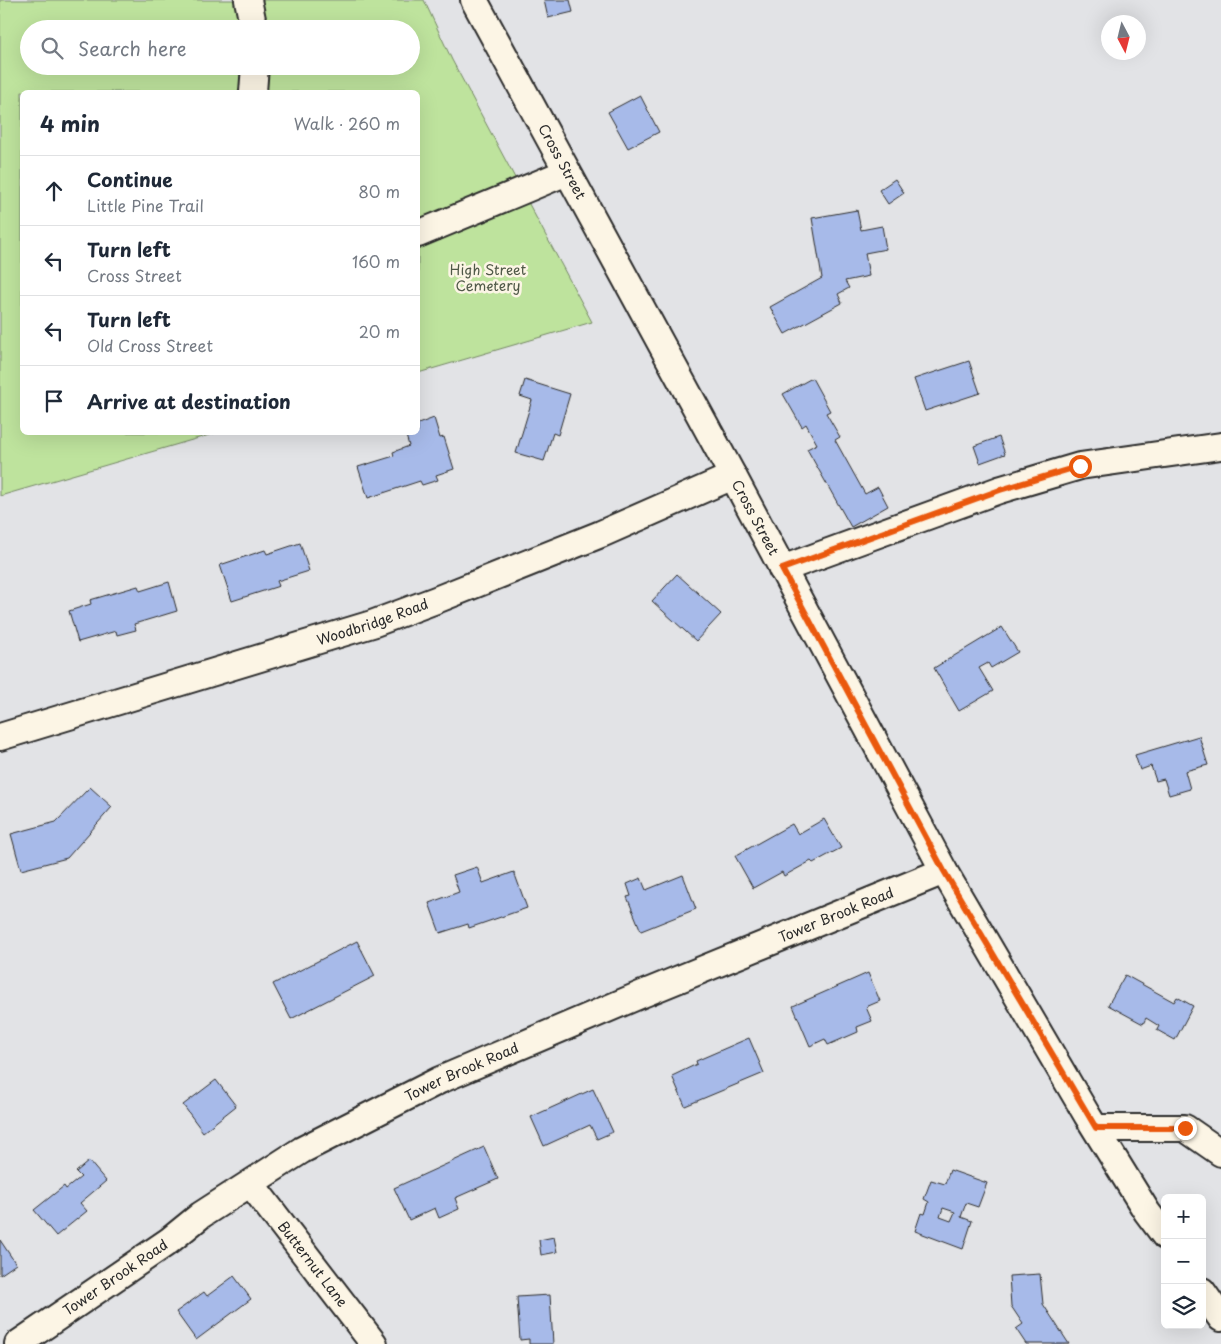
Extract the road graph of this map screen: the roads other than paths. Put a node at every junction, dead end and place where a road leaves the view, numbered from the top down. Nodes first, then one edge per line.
1 (248, 0) edge
2 (474, 0) edge
3 (252, 20) edge
4 (255, 75) edge
5 (254, 90) edge
6 (567, 172) junction
7 (420, 233) edge
8 (1221, 446) edge
9 (733, 476) junction
10 (782, 569) junction
11 (0, 737) edge
12 (944, 871) junction
13 (1096, 1128) junction
14 (1221, 1153) edge
15 (251, 1184) junction
16 (1161, 1231) edge
17 (1206, 1297) edge
18 (1221, 1318) edge
19 (18, 1344) edge
20 (374, 1344) edge

1 - 3 street
2 - 6 street, Cross Street
4 - 5 street
6 - 7 street
6 - 9 street, Cross Street
8 - 10 street
9 - 10 street, Cross Street
9 - 11 street, Woodbridge Road
10 - 12 street, Cross Street
12 - 13 street, Cross Street
12 - 15 street, Tower Brook Road
13 - 14 street
13 - 16 street, Cross Street
15 - 19 street, Tower Brook Road
15 - 20 street, Butternut Lane
17 - 18 street

